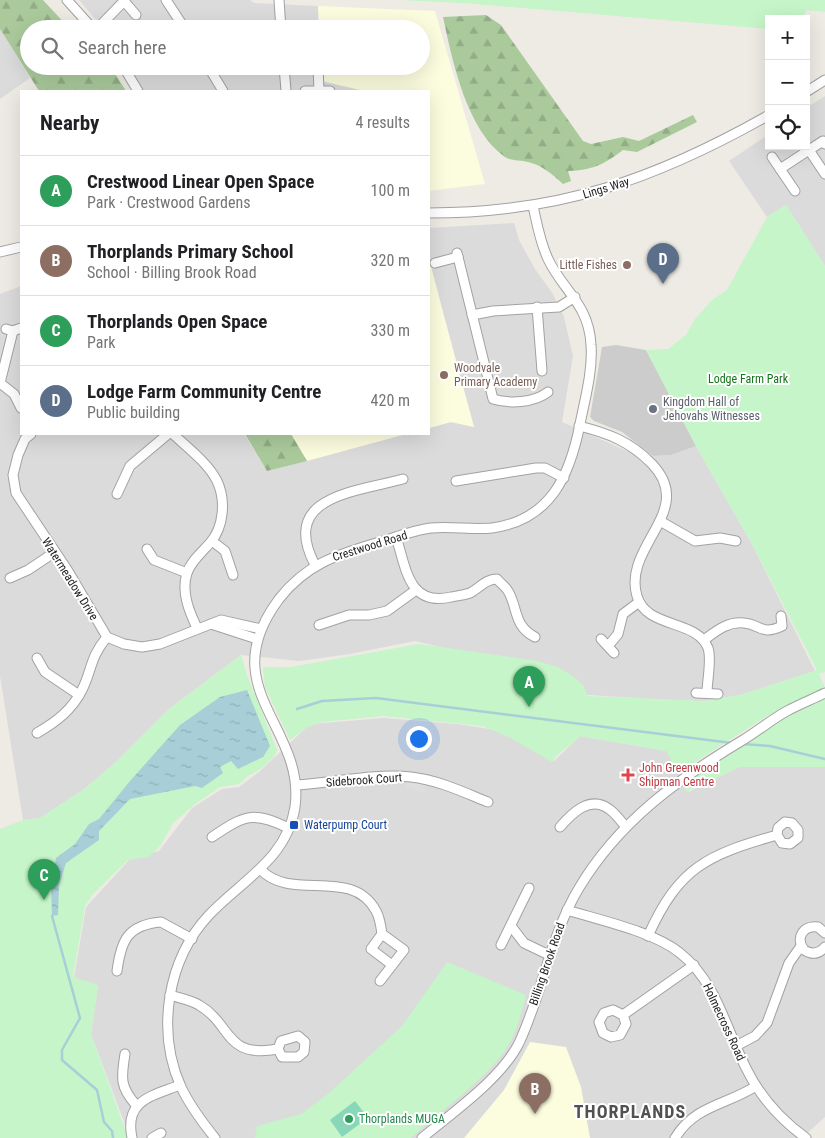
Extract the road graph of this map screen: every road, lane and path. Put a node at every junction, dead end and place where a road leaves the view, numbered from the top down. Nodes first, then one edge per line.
1 (67, 0) edge
2 (166, 0) edge
3 (279, 0) edge
4 (125, 1) edge
5 (136, 16) dead end
6 (85, 20) edge
7 (106, 20) edge
8 (179, 20) edge
9 (280, 20) edge
10 (128, 75) edge
11 (213, 75) edge
12 (285, 75) edge
13 (319, 75) edge
14 (825, 80) edge
15 (810, 89) edge
16 (137, 90) edge
17 (222, 90) edge
18 (286, 90) edge
19 (320, 90) edge
20 (765, 117) edge
21 (825, 144) edge
22 (810, 149) edge
23 (809, 150) joint
24 (772, 157) dead end
25 (822, 160) edge
26 (780, 169) junction
27 (825, 174) edge
28 (795, 191) dead end
29 (533, 206) junction
30 (430, 213) edge
31 (20, 247) edge
32 (0, 252) edge
33 (435, 263) dead end
34 (575, 297) junction
35 (537, 307) junction
36 (472, 315) junction
37 (13, 330) edge
38 (542, 371) dead end
39 (548, 392) dead end
40 (20, 406) edge
41 (580, 426) junction
42 (30, 435) edge
43 (167, 435) edge
44 (174, 435) edge
45 (403, 478) dead end
46 (564, 478) junction
47 (456, 481) dead end
48 (117, 494) dead end
49 (660, 521) junction
50 (396, 537) junction
51 (212, 541) junction
52 (736, 541) dead end
53 (148, 549) dead end
54 (55, 552) junction
55 (315, 565) junction
56 (187, 573) junction
57 (233, 575) dead end
58 (10, 578) dead end
59 (416, 590) junction
60 (639, 602) junction
61 (781, 616) dead end
62 (211, 624) junction
63 (319, 624) dead end
64 (197, 628) junction
65 (261, 629) junction
66 (107, 637) junction
67 (535, 637) dead end
68 (257, 639) junction
69 (601, 639) dead end
70 (704, 640) junction
71 (37, 658) dead end
72 (696, 693) dead end
73 (707, 693) junction
74 (825, 693) edge
75 (718, 694) dead end
76 (79, 695) junction
77 (37, 733) dead end
78 (296, 785) junction
79 (488, 802) dead end
80 (625, 826) junction
81 (560, 827) dead end
82 (288, 828) junction
83 (777, 835) dead end
84 (212, 837) dead end
85 (261, 870) junction
86 (530, 888) dead end
87 (567, 910) junction
88 (511, 926) junction
89 (825, 933) edge
90 (382, 934) junction
91 (648, 936) junction
92 (192, 939) junction
93 (501, 945) dead end
94 (801, 946) junction
95 (825, 947) edge
96 (549, 956) junction
97 (392, 965) junction
98 (694, 965) junction
99 (117, 971) dead end
100 (380, 981) dead end
101 (170, 995) junction
102 (623, 1015) dead end
103 (736, 1046) junction
104 (278, 1049) dead end
105 (125, 1054) dead end
106 (180, 1085) junction
107 (756, 1086) junction
108 (136, 1105) junction
109 (132, 1138) edge
110 (215, 1138) edge
111 (422, 1138) edge
112 (675, 1138) edge
113 (806, 1138) edge

1 - 6 street
2 - 8 street
3 - 9 street
4 - 5 street
4 - 7 street
10 - 16 street
11 - 17 street
12 - 18 street
13 - 19 street
14 - 15 street
20 - 29 street, Lings Way
21 - 22 street
23 - 25 street
23 - 26 street
24 - 26 street
25 - 27 street
26 - 28 street
29 - 30 street, Lings Way
29 - 34 street, Crestwood Road
31 - 32 street
33 - 36 street
34 - 35 street
34 - 41 street, Crestwood Road
35 - 36 street
35 - 38 street
36 - 39 street
37 - 40 street
41 - 46 street, Crestwood Road
41 - 49 street
42 - 54 street, Watermeadow Drive
43 - 48 street
44 - 51 street
45 - 55 street
46 - 47 street
46 - 50 street, Crestwood Road
49 - 52 street
49 - 60 street
50 - 55 street, Crestwood Road
50 - 59 street
51 - 56 street
51 - 57 street
53 - 56 street
54 - 58 street
54 - 66 street, Watermeadow Drive
55 - 65 street, Crestwood Road
56 - 64 street
59 - 63 street
59 - 67 street
60 - 69 street
60 - 70 street
61 - 70 street
62 - 64 street
62 - 65 street
62 - 68 street
64 - 66 street
65 - 68 street, Crestwood Road
66 - 76 street
68 - 78 street, Crestwood Road
70 - 73 street
71 - 76 street
72 - 73 street
73 - 75 street
74 - 80 street, Billing Brook Road
76 - 77 street
78 - 79 street, Sidebrook Court
78 - 82 street, Crestwood Road
80 - 81 street
80 - 87 street, Billing Brook Road
82 - 84 street
82 - 85 street, Crestwood Road
83 - 91 street
85 - 90 street
85 - 92 street, Crestwood Road
86 - 88 street
87 - 91 street, Holmecross Road
87 - 96 street, Billing Brook Road
88 - 93 street
88 - 96 street
89 - 94 street
90 - 97 street
90 - 97 street
91 - 98 street, Holmecross Road
92 - 99 street
92 - 101 street, Crestwood Road
94 - 95 street
94 - 103 street
96 - 111 street, Billing Brook Road
97 - 100 street
98 - 102 street
98 - 103 street, Holmecross Road
101 - 104 street
101 - 106 street, Crestwood Road
103 - 107 street, Holmecross Road
105 - 108 street
106 - 108 street
106 - 110 street, Crestwood Road
107 - 112 street
107 - 113 street, Holmecross Road
108 - 109 street

